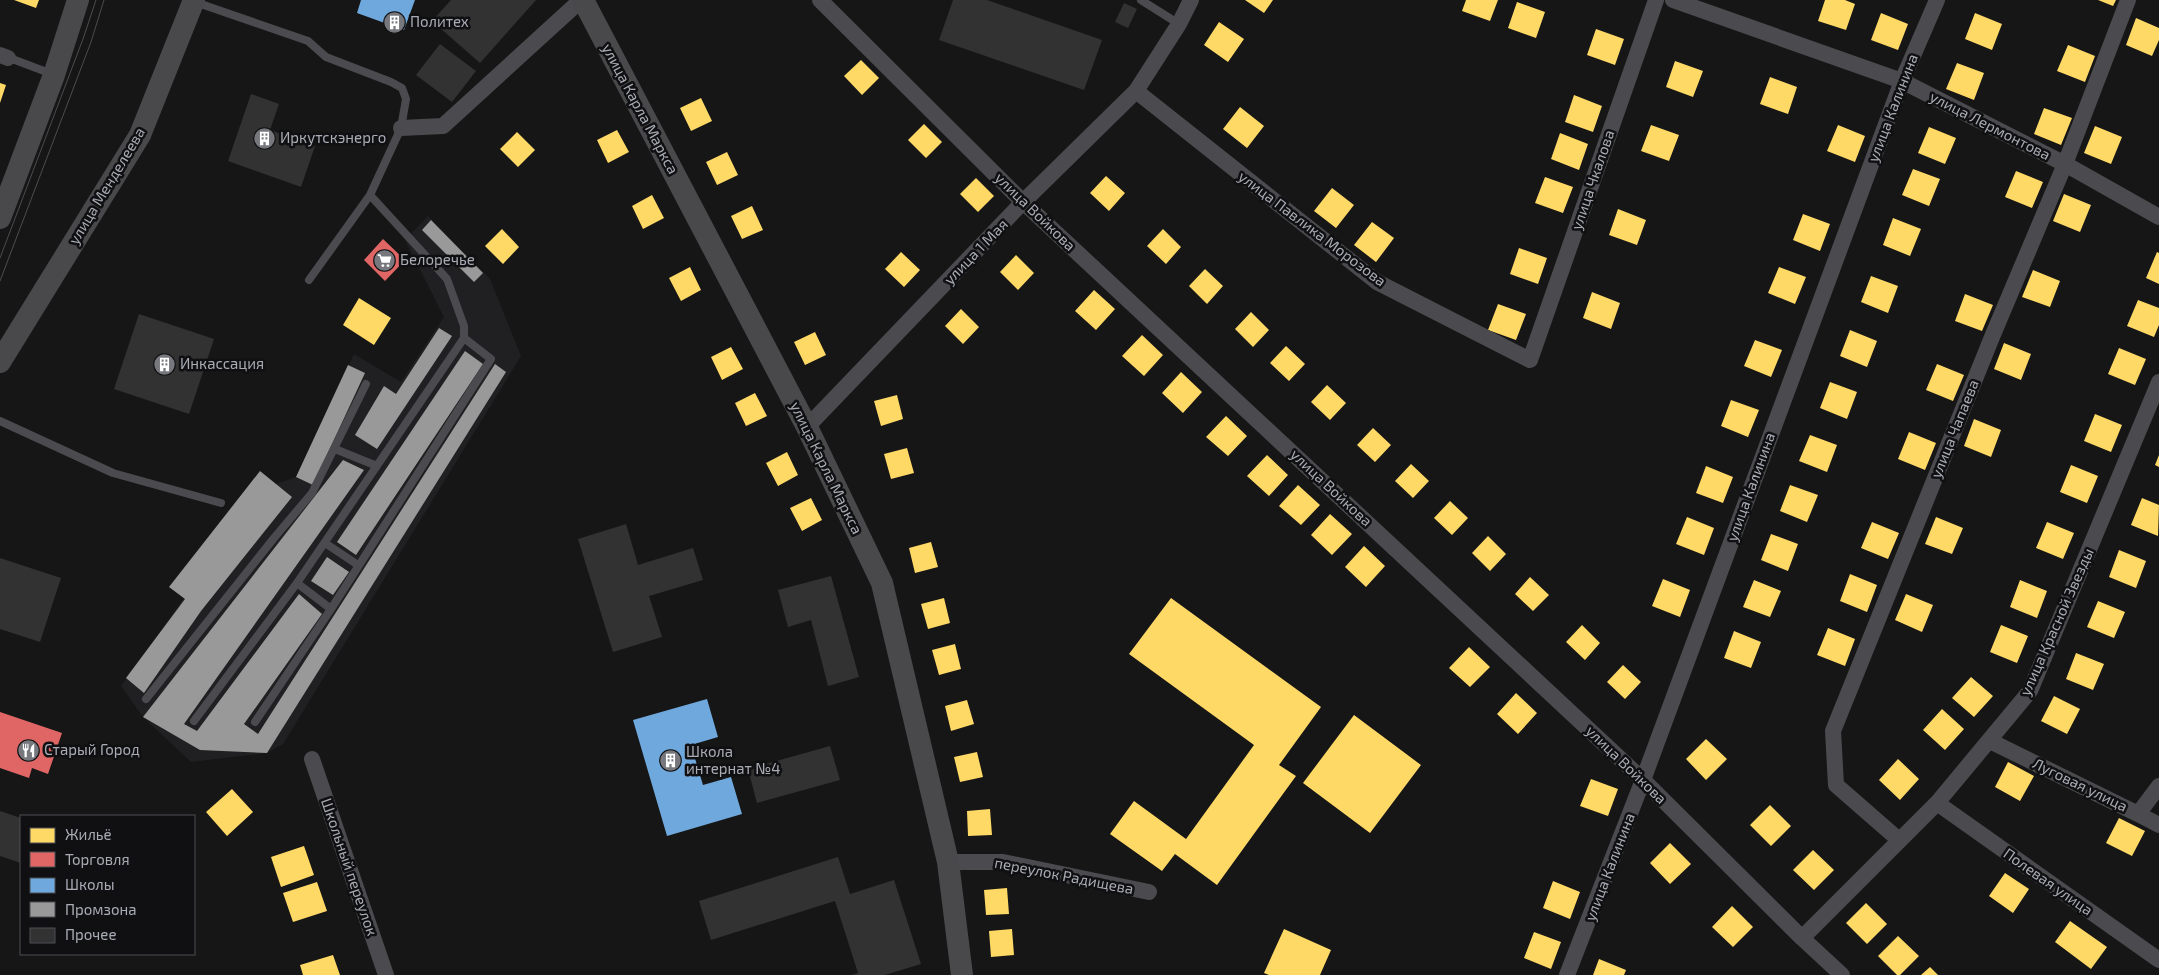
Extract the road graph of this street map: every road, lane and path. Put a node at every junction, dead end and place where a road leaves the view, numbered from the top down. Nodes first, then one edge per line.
1 (78, 0) edge
2 (582, 0) edge
3 (820, 0) edge
4 (1141, 0) edge
5 (1191, 0) edge
6 (1656, 0) edge
7 (1673, 0) edge
8 (1936, 0) edge
9 (2128, 0) edge
10 (194, 1) edge
11 (1179, 24) junction
12 (3, 56) edge
13 (54, 75) junction
14 (1902, 81) junction
15 (1136, 90) junction
16 (401, 128) junction
17 (2065, 164) junction
18 (370, 196) junction
19 (1024, 202) junction
20 (2159, 217) edge
21 (0, 218) edge
22 (309, 280) dead end
23 (464, 338) junction
24 (1530, 360) joint
25 (0, 362) edge
26 (2159, 382) edge
27 (366, 384) dead end
28 (0, 421) edge
29 (807, 427) junction
30 (335, 449) junction
31 (377, 466) junction
32 (221, 504) dead end
33 (325, 543) junction
34 (358, 565) junction
35 (298, 583) junction
36 (330, 609) junction
37 (146, 699) dead end
38 (194, 721) dead end
39 (255, 722) dead end
40 (1990, 741) junction
41 (312, 758) dead end
42 (1643, 780) junction
43 (2159, 786) edge
44 (1937, 803) junction
45 (2138, 814) junction
46 (2159, 825) edge
47 (1899, 840) junction
48 (948, 862) junction
49 (1149, 892) dead end
50 (1802, 938) junction
51 (2159, 960) edge
52 (386, 975) edge
53 (962, 975) edge
54 (1567, 975) edge
55 (1842, 975) edge

1 - 13 street
2 - 16 street
2 - 29 street, улица Карла Маркса
3 - 19 street, улица Войкова
4 - 11 lane
5 - 11 street, улица 1 Мая
6 - 24 street, улица Чкалова
7 - 14 street, улица Лермонтова
8 - 14 street, улица Калинина
9 - 17 street, улица Чапаева
10 - 16 lane
10 - 25 street, улица Менделеева
11 - 15 street, улица 1 Мая
12 - 13 lane
13 - 21 street
14 - 17 street, улица Лермонтова
14 - 42 street, улица Калинина
15 - 19 street, улица 1 Мая
15 - 24 street, улица Павлика Морозова
16 - 18 lane
17 - 20 street, улица Лермонтова
17 - 47 street, улица Чапаева
18 - 22 lane
18 - 23 lane
19 - 29 street, улица 1 Мая
19 - 42 street, улица Войкова
23 - 31 lane
23 - 34 lane
26 - 40 street, улица Красной Звезды
27 - 30 lane
28 - 32 lane
29 - 48 street, улица Карла Маркса
30 - 31 lane
30 - 37 lane
31 - 33 lane
33 - 34 lane
33 - 35 lane
34 - 36 lane
35 - 36 lane
35 - 38 lane
36 - 39 lane
40 - 44 street, улица Красной Звезды
40 - 45 street, Луговая улица
41 - 52 street, Школьный переулок
42 - 50 street, улица Войкова
42 - 54 street, улица Калинина
43 - 45 street, Луговая улица
44 - 47 street, улица Красной Звезды
44 - 51 street, Полевая улица
45 - 46 street
47 - 50 street, улица Красной Звезды
48 - 49 street, переулок Радищева
48 - 53 street, улица Карла Маркса
50 - 55 street, улица Войкова

